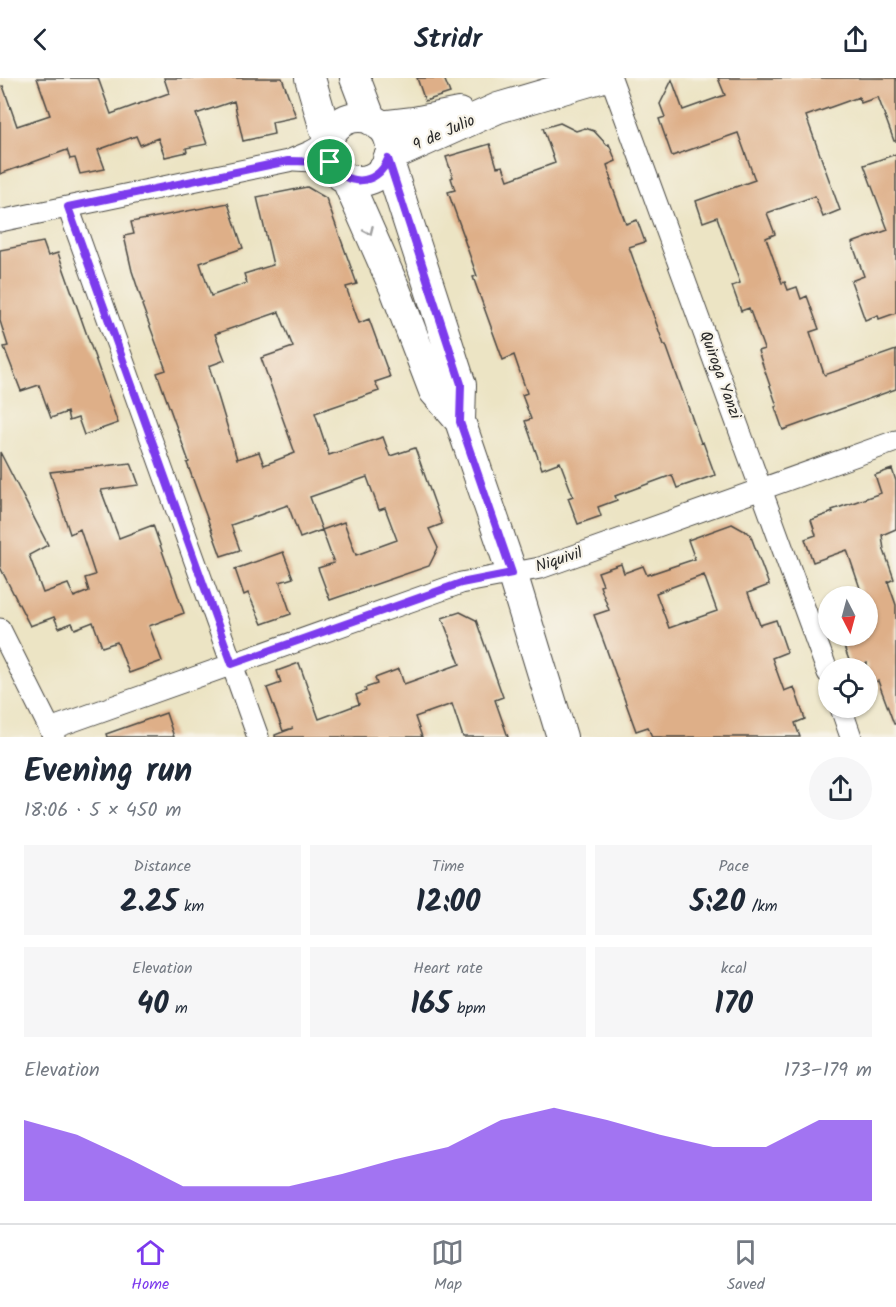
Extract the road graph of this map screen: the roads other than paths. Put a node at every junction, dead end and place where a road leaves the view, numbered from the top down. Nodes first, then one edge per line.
1 (310, 78) edge
2 (355, 78) edge
3 (600, 78) edge
4 (611, 78) edge
5 (498, 108) junction
6 (376, 123) junction
7 (333, 156) junction
8 (389, 158) junction
9 (68, 207) junction
10 (0, 221) edge
11 (460, 422) junction
12 (896, 441) edge
13 (761, 489) junction
14 (512, 573) junction
15 (0, 629) edge
16 (823, 658) edge
17 (232, 664) junction
18 (844, 718) edge
19 (52, 733) edge
20 (258, 737) edge
21 (562, 737) edge
22 (851, 737) edge

1 - 7 main road
2 - 6 main road
3 - 5 main road, 9 de Julio
4 - 13 street, Quiroga Yanzi
5 - 6 main road, 9 de Julio
5 - 8 main road, 9 de Julio
6 - 7 main road
6 - 8 main road
7 - 8 main road
7 - 9 street
7 -> 11 main road
8 - 11 main road
9 - 10 street
9 - 17 street
11 - 14 main road
12 - 13 street, Niquivil
13 - 14 street, Niquivil
13 - 16 street, Quiroga Yanzi
14 - 17 street, Niquivil
14 - 21 main road
15 - 19 street
17 - 19 street, Niquivil
17 - 20 street
18 - 22 street

